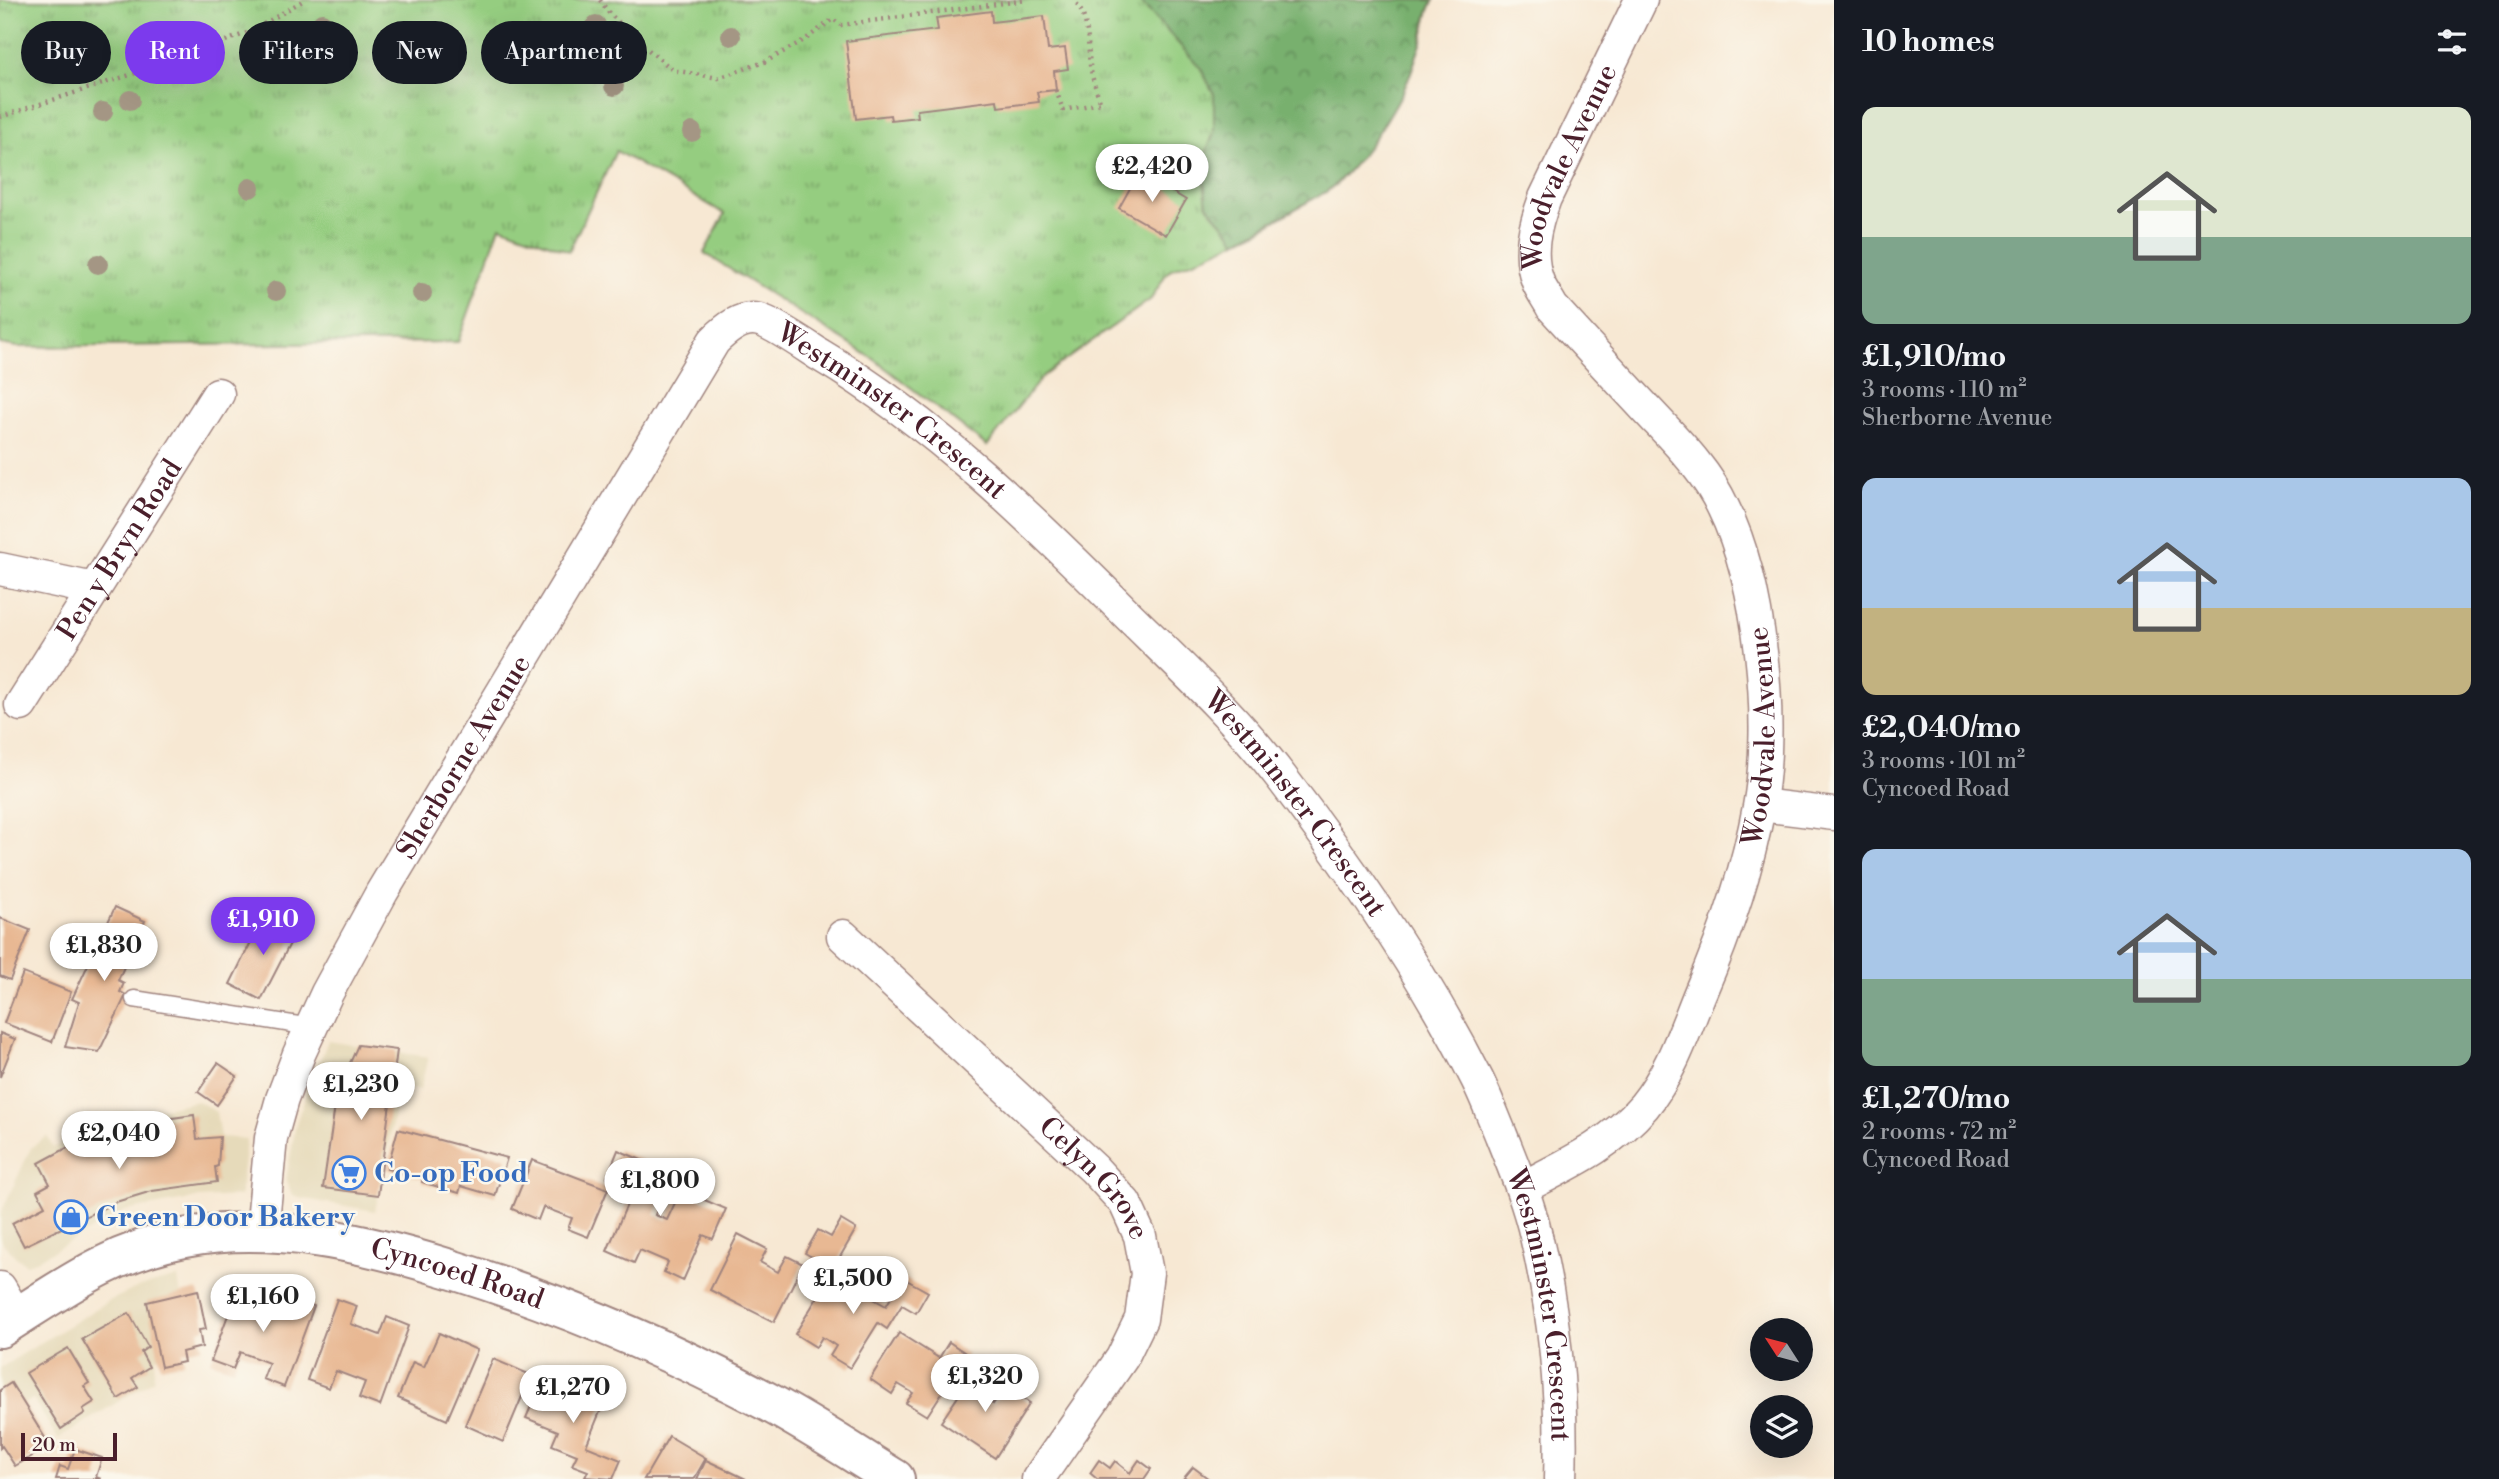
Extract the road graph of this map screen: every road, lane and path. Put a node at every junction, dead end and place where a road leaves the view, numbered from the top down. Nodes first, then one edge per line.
1 (304, 0) edge
2 (600, 0) edge
3 (1027, 0) edge
4 (1074, 0) edge
5 (1641, 0) edge
6 (1056, 90) dead end
7 (0, 117) edge
8 (744, 320) joint
9 (218, 394) dead end
10 (0, 569) edge
11 (94, 589) junction
12 (21, 705) dead end
13 (1760, 805) junction
14 (1834, 814) edge
15 (843, 936) dead end
16 (134, 999) dead end
17 (311, 1027) junction
18 (1522, 1188) junction
19 (262, 1232) junction
20 (6, 1311) edge
21 (895, 1479) edge
22 (1038, 1479) edge
23 (1560, 1479) edge

1 - 7 path
2 - 3 path
4 - 6 path
5 - 13 street, Woodvale Avenue
8 - 17 street, Sherborne Avenue
8 - 18 street, Westminster Crescent
9 - 11 street, Pen y Bryn Road
10 - 11 street
11 - 12 street, Pen y Bryn Road
13 - 14 street
13 - 18 street, Woodvale Avenue
15 - 22 street, Celyn Grove
16 - 17 lane
17 - 19 street, Sherborne Avenue
18 - 23 street, Westminster Crescent
19 - 20 street, Cyncoed Road
19 - 21 street, Cyncoed Road

